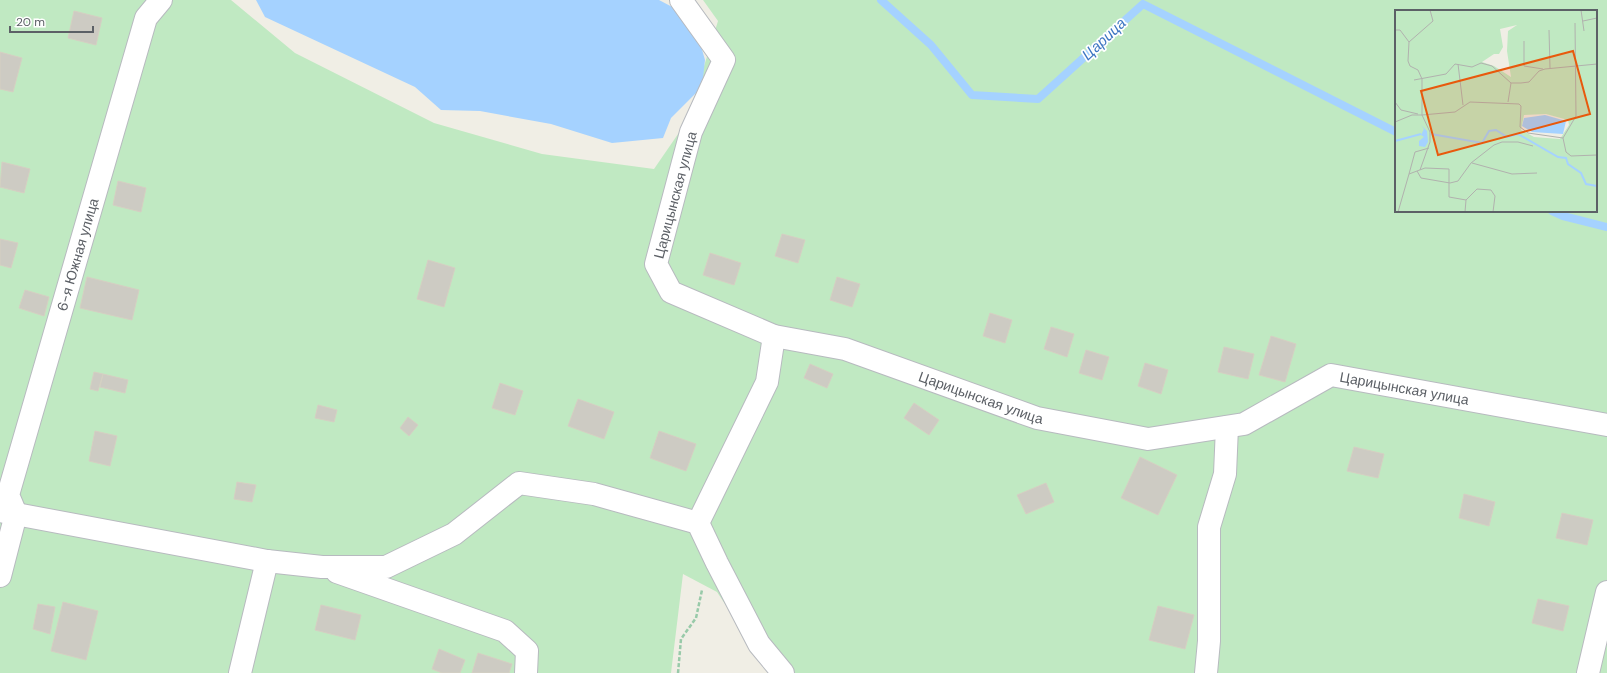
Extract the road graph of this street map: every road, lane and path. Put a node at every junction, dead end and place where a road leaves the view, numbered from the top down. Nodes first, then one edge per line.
1 (161, 0) edge
2 (681, 0) edge
3 (774, 336) junction
4 (1607, 425) edge
5 (1227, 426) junction
6 (8, 513) edge
7 (698, 523) junction
8 (267, 560) junction
9 (717, 563) junction
10 (322, 567) junction
11 (0, 576) edge
12 (1607, 592) edge
13 (240, 673) edge
14 (526, 673) edge
15 (678, 673) edge
16 (783, 673) edge
17 (1206, 673) edge
18 (1588, 673) edge

1 - 6 street, 6-я Южная улица
2 - 3 street, Царицынская улица
3 - 5 street, Царицынская улица
3 - 7 street
4 - 5 street, Царицынская улица
5 - 17 street
6 - 8 street
6 - 11 street
7 - 9 street
7 - 10 street
8 - 10 street
8 - 13 street
9 - 15 path
9 - 16 street
10 - 14 street
12 - 18 street

